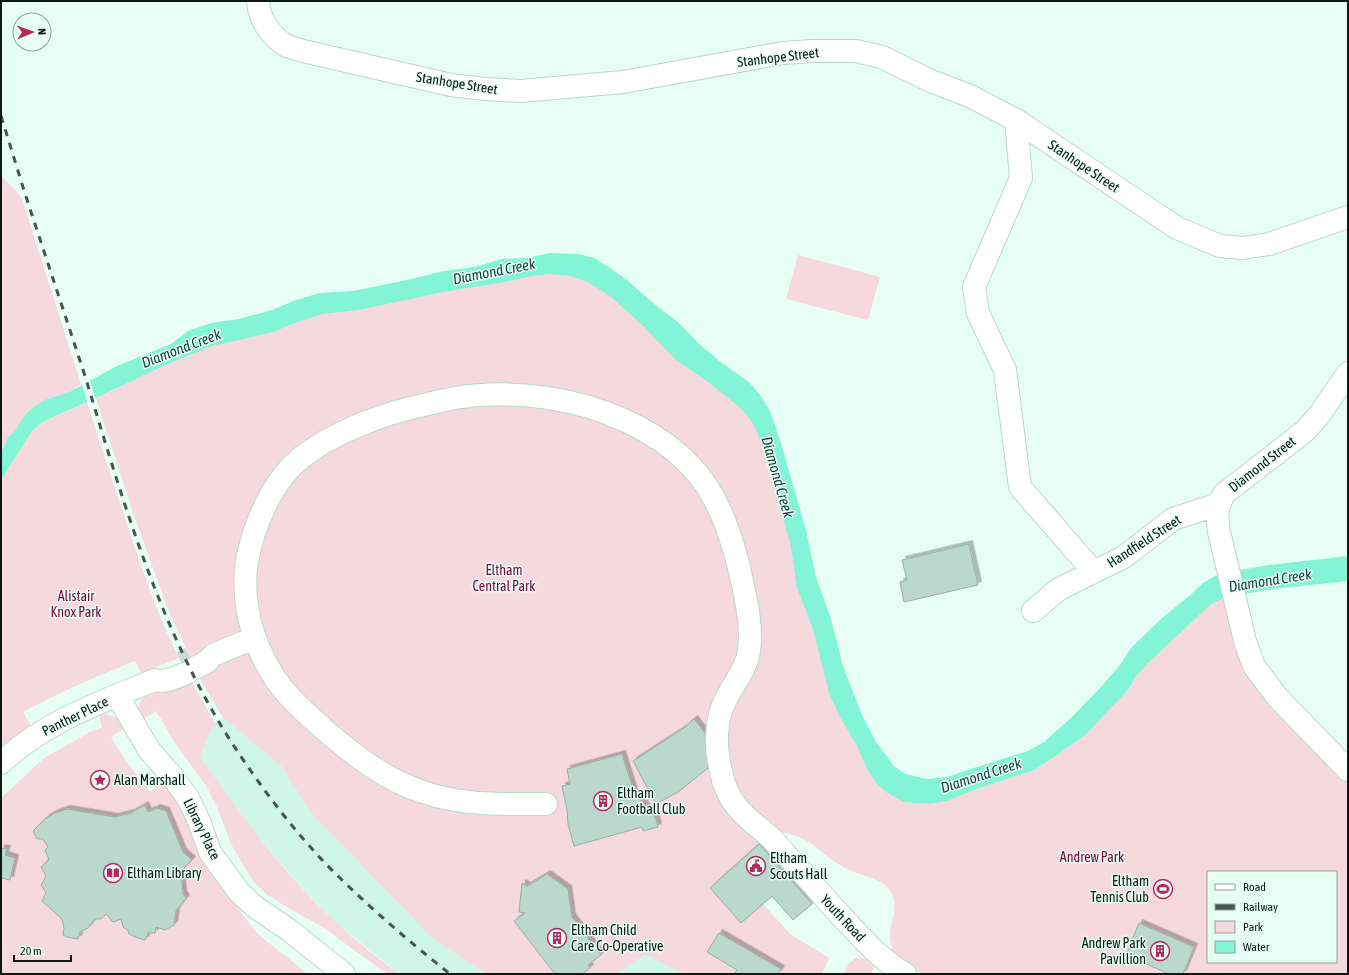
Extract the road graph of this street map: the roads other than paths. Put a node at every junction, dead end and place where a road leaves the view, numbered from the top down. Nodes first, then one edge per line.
1 (258, 1) edge
2 (1016, 120) junction
3 (1348, 217) edge
4 (1348, 373) edge
5 (1218, 504) junction
6 (1093, 571) junction
7 (1033, 611) dead end
8 (254, 638) junction
9 (117, 695) junction
10 (1, 762) edge
11 (1348, 770) edge
12 (546, 804) dead end
13 (344, 974) edge
14 (905, 974) edge

1 - 2 street, Stanhope Street
2 - 3 street, Stanhope Street
2 - 6 street
4 - 5 street, Diamond Street
5 - 6 street, Handfield Street
5 - 11 street, Diamond Street
6 - 7 street, Handfield Street
8 - 9 street, Panther Place
8 - 12 street, Youth Road
8 - 14 street, Youth Road
9 - 10 street, Panther Place
9 - 13 street, Library Place

